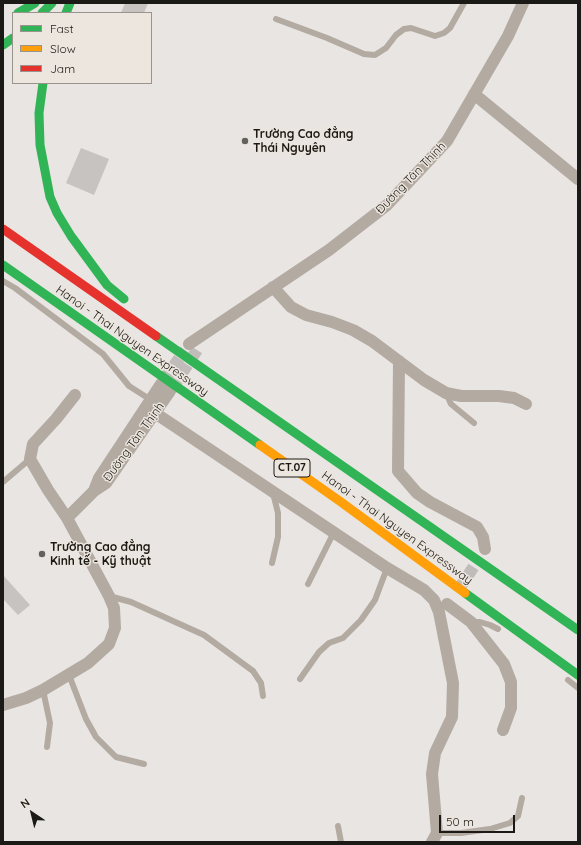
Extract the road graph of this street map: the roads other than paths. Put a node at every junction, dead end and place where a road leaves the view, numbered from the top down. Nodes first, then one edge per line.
1 (35, 3) edge
2 (52, 3) edge
3 (464, 3) edge
4 (523, 3) edge
5 (20, 12) edge
6 (43, 12) edge
7 (276, 18) dead end
8 (12, 39) edge
9 (3, 45) edge
10 (43, 84) edge
11 (474, 94) junction
12 (578, 179) edge
13 (3, 229) edge
14 (3, 265) edge
15 (3, 281) edge
16 (273, 287) junction
17 (129, 303) dead end
18 (191, 347) tunnel mouth
19 (399, 361) junction
20 (166, 388) tunnel mouth
21 (253, 392) dead end
22 (446, 393) junction
23 (75, 395) dead end
24 (526, 404) dead end
25 (151, 407) junction
26 (474, 423) dead end
27 (30, 459) junction
28 (359, 478) junction
29 (3, 482) edge
30 (272, 491) junction
31 (67, 518) junction
32 (334, 532) junction
33 (486, 549) dead end
34 (272, 563) dead end
35 (387, 568) junction
36 (308, 584) dead end
37 (109, 596) junction
38 (446, 604) junction
39 (471, 622) junction
40 (578, 630) edge
41 (502, 632) dead end
42 (69, 675) junction
43 (578, 675) edge
44 (562, 676) dead end
45 (300, 679) dead end
46 (578, 688) edge
47 (43, 690) junction
48 (263, 696) dead end
49 (3, 705) edge
50 (503, 730) dead end
51 (47, 747) dead end
52 (144, 764) dead end
53 (522, 798) dead end
54 (338, 826) dead end
55 (434, 840) edge
56 (341, 842) edge

1 - 5 highway
2 - 6 highway
3 - 7 lane
4 - 11 street, Đường Tân Thịnh
8 - 9 highway
10 - 17 highway
11 - 12 street
11 - 16 street, Đường Tân Thịnh
13 - 28 highway, Hanoi - Thai Nguyen Expressway / CT.07
14 - 43 highway, Hanoi - Thai Nguyen Expressway / CT.07
15 - 25 lane
16 - 18 street, Đường Tân Thịnh
16 - 19 street
19 - 22 street
19 - 33 street
20 - 25 street, Đường Tân Thịnh
21 - 28 highway
22 - 24 street
22 - 26 lane
23 - 27 street
25 - 30 street
25 - 31 street, Đường Tân Thịnh
27 - 29 lane
27 - 31 street
28 - 40 highway, Hanoi - Thai Nguyen Expressway / CT.07
30 - 32 street
30 - 34 lane
31 - 37 street
32 - 35 street
32 - 36 lane
35 - 38 street
35 - 45 lane
37 - 42 street
37 - 48 lane
38 - 39 street
38 - 55 street
39 - 41 lane
39 - 50 street
42 - 47 street
42 - 52 lane
44 - 46 lane
47 - 49 street
47 - 51 lane
53 - 55 lane
54 - 56 lane

